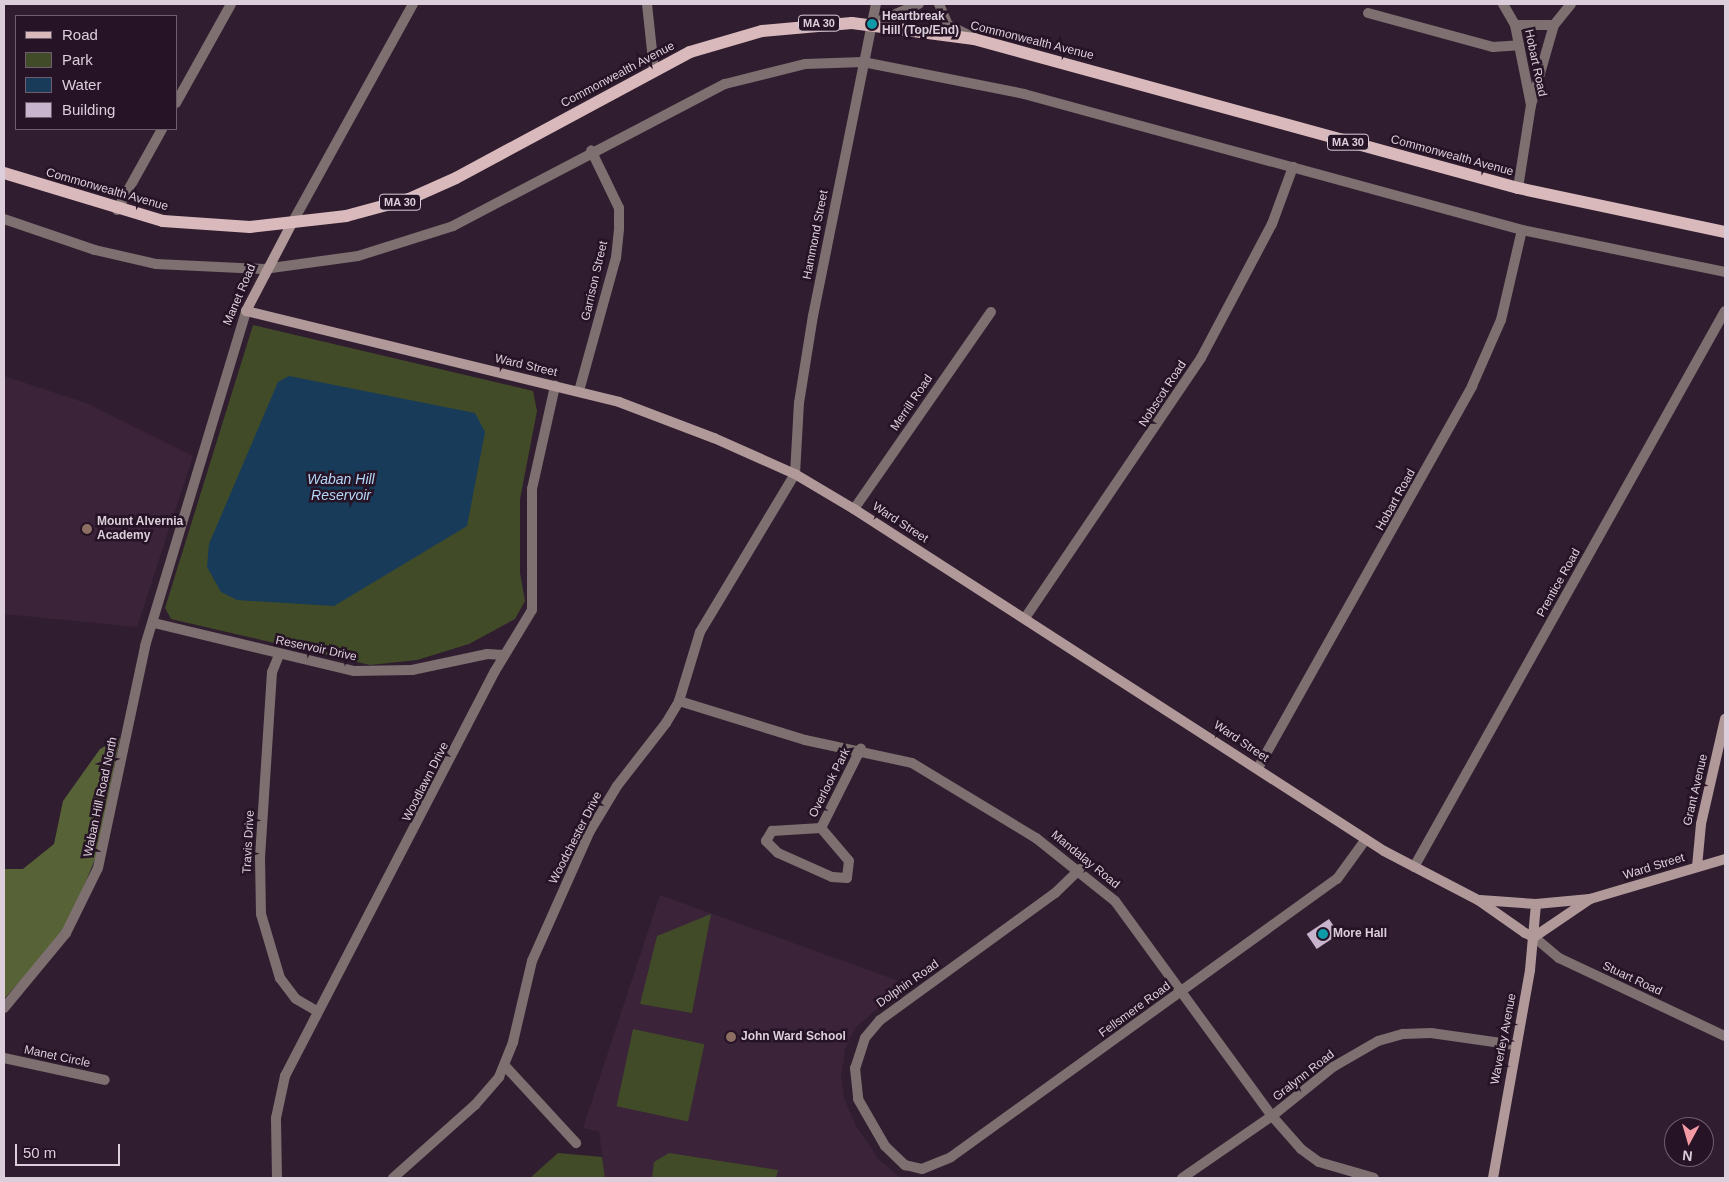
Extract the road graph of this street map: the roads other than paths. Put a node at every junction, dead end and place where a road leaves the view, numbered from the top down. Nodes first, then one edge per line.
1 (231, 4) edge
2 (413, 4) edge
3 (648, 4) edge
4 (876, 4) edge
5 (919, 4) edge
6 (940, 4) edge
7 (1503, 4) edge
8 (1571, 4) edge
9 (1368, 13) dead end
10 (872, 24) junction
11 (1515, 25) junction
12 (1554, 25) junction
13 (998, 45) junction
14 (1519, 45) junction
15 (863, 62) junction
16 (654, 69) junction
17 (178, 99) edge
18 (1531, 106) junction
19 (161, 130) edge
20 (591, 150) junction
21 (1293, 167) junction
22 (4, 173) edge
23 (1518, 188) junction
24 (117, 210) junction
25 (4, 219) edge
26 (290, 225) junction
27 (1522, 230) junction
28 (1725, 232) edge
29 (264, 269) junction
30 (1725, 272) edge
31 (246, 311) junction
32 (1725, 311) edge
33 (992, 312) dead end
34 (556, 386) junction
35 (579, 391) junction
36 (795, 474) junction
37 (854, 509) junction
38 (1025, 618) junction
39 (154, 623) junction
40 (279, 654) junction
41 (504, 655) junction
42 (679, 701) junction
43 (1725, 719) edge
44 (861, 748) junction
45 (1258, 768) junction
46 (821, 828) junction
47 (1366, 839) junction
48 (1725, 860) edge
49 (1414, 867) junction
50 (1697, 867) junction
51 (1080, 869) junction
52 (1590, 899) junction
53 (1478, 900) junction
54 (1536, 904) junction
55 (1534, 937) junction
56 (1183, 990) junction
57 (4, 1008) edge
58 (317, 1011) junction
59 (1725, 1036) edge
60 (1515, 1045) junction
61 (4, 1058) edge
62 (504, 1066) junction
63 (105, 1080) dead end
64 (1272, 1116) junction
65 (576, 1142) dead end
66 (900, 1162) joint
67 (277, 1178) edge
68 (393, 1178) edge
69 (1182, 1178) edge
70 (1374, 1178) edge
71 (1493, 1178) edge

1 - 17 street
2 - 26 street, Manet Road
3 - 16 street
4 - 10 street, Hammond Street
5 - 10 street
6 - 13 street
7 - 11 street, Hobart Road
8 - 12 street
9 - 14 street
10 - 13 main road, Commonwealth Avenue / MA 30
10 - 15 street, Hammond Street
10 - 16 main road, Commonwealth Avenue / MA 30
11 - 12 street
11 - 14 street, Hobart Road
12 - 18 street
13 - 23 main road, Commonwealth Avenue / MA 30
14 - 18 street, Hobart Road
15 - 20 street
15 - 21 street
15 - 36 street, Hammond Street
16 - 26 main road, Commonwealth Avenue / MA 30
18 - 23 street, Hobart Road
19 - 24 street
20 - 29 street
20 - 35 street, Garrison Street
21 - 27 street
21 - 38 street, Nobscot Road
22 - 24 main road, Commonwealth Avenue / MA 30
23 - 28 main road, Commonwealth Avenue / MA 30
24 - 26 main road, Commonwealth Avenue / MA 30
25 - 29 street
26 - 29 street, Manet Road
27 - 30 street
27 - 45 street, Hobart Road
29 - 31 street, Manet Road
31 - 34 street, Ward Street
31 - 39 street, Manet Road
32 - 49 street, Prentice Road
33 - 37 street, Merrill Road
34 - 35 street, Ward Street
34 - 41 street, Woodlawn Drive
35 - 36 street, Ward Street
36 - 37 street, Ward Street
36 - 42 street, Woodchester Drive
37 - 38 street, Ward Street
38 - 45 street, Ward Street
39 - 40 street, Reservoir Drive
39 - 57 street, Waban Hill Road North
40 - 41 street, Reservoir Drive
40 - 58 street, Travis Drive
41 - 58 street, Woodlawn Drive
42 - 44 street, Mandalay Road
42 - 62 street, Woodchester Drive
43 - 50 street, Grant Avenue
44 - 46 street, Overlook Park
44 - 51 street, Mandalay Road
45 - 47 street, Ward Street
46 - 46 street, Overlook Park
47 - 49 street, Ward Street
47 - 56 street, Fellsmere Road
48 - 50 street, Ward Street
49 - 53 street, Ward Street
50 - 52 street, Ward Street
51 - 56 street, Mandalay Road
51 - 66 street, Dolphin Road
52 - 54 street, Ward Street
52 - 55 street, Ward Street
53 - 54 street, Ward Street
53 - 55 street, Ward Street
54 - 55 street, Waverley Avenue
55 - 59 street, Stuart Road
55 - 60 street, Waverley Avenue
56 - 64 street, Mandalay Road
56 - 66 street, Fellsmere Road
58 - 67 street, Woodlawn Drive
60 - 64 street, Gralynn Road
60 - 71 street, Waverley Avenue
61 - 63 street, Manet Circle
62 - 65 street
62 - 68 street, Woodchester Drive
64 - 69 street, Gralynn Road
64 - 70 street, Mandalay Road

